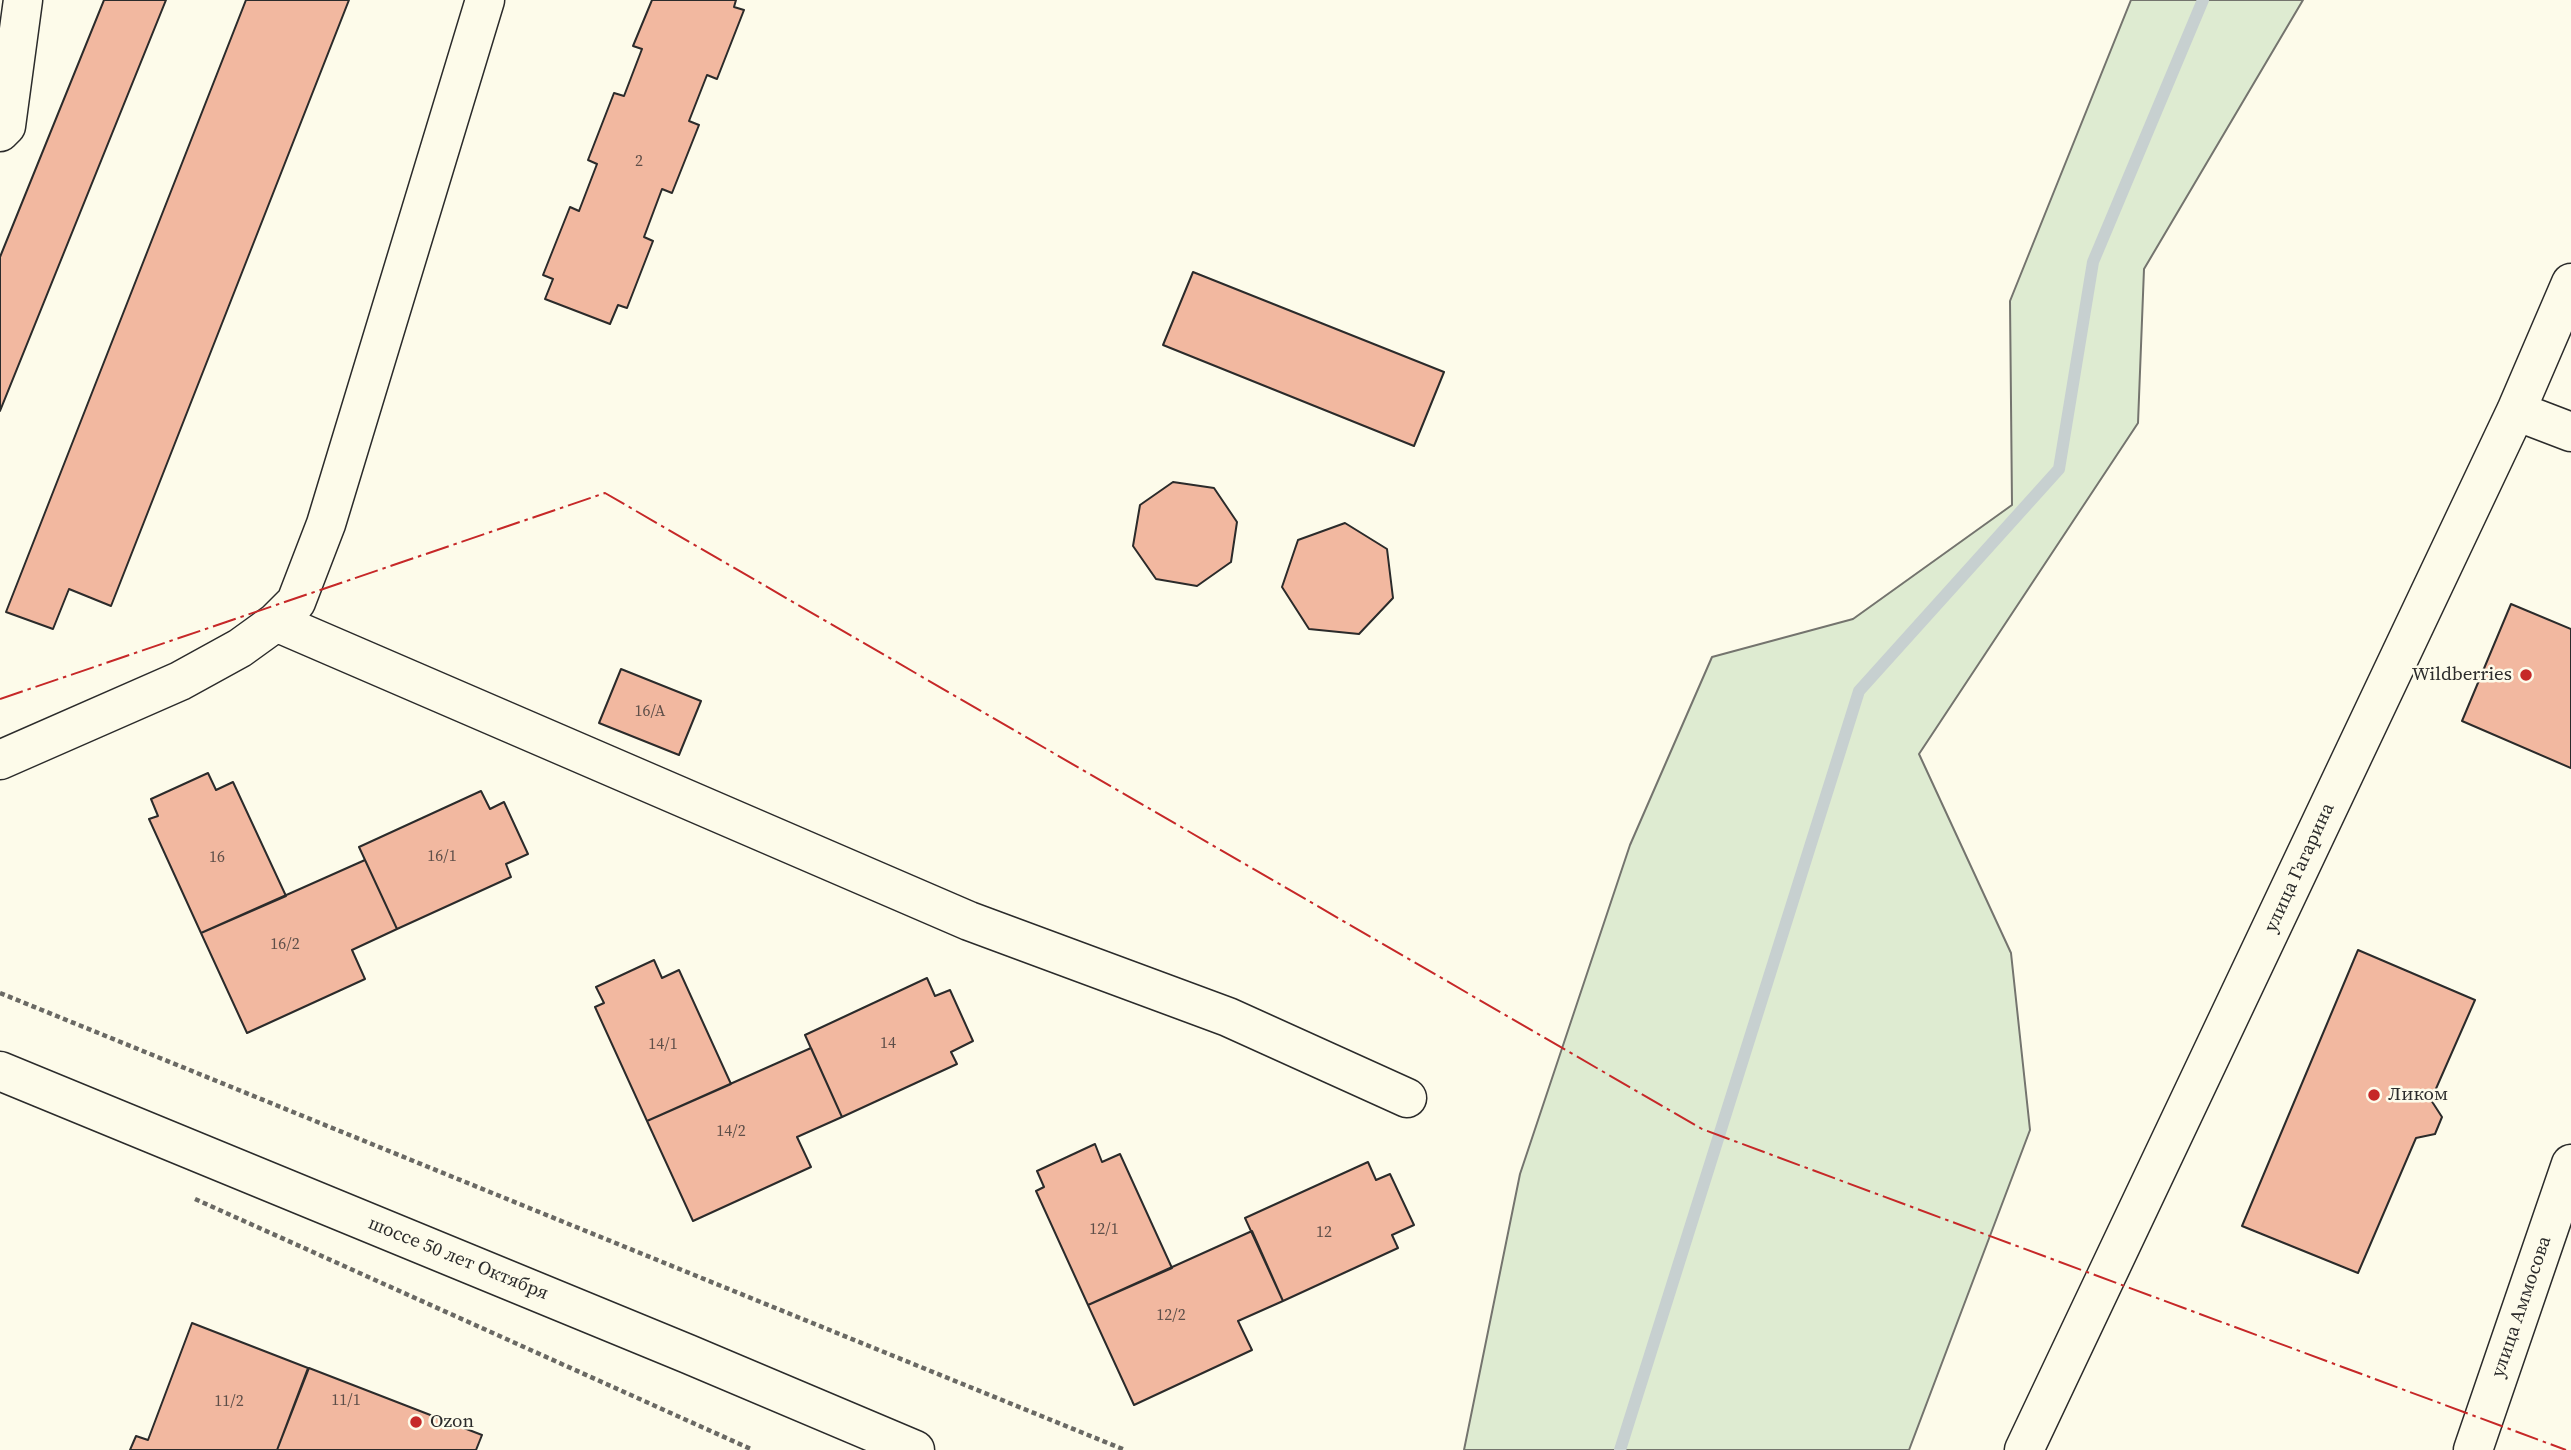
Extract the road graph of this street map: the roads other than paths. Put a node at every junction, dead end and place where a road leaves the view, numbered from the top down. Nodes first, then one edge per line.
1 (23, 0) edge
2 (485, 0) edge
3 (0, 132) edge
4 (2571, 283) edge
5 (2516, 411) junction
6 (2571, 432) edge
7 (276, 622) junction
8 (0, 760) edge
9 (0, 1071) edge
10 (1407, 1098) dead end
11 (2571, 1164) edge
12 (903, 1448) edge
13 (2024, 1450) edge
14 (2473, 1450) edge

1 - 3 street
2 - 7 street
4 - 5 street, улица Гагарина
5 - 6 street
5 - 13 street, улица Гагарина
7 - 8 street
7 - 10 street
9 - 12 street, шоссе 50 лет Октября
11 - 14 street, улица Аммосова

